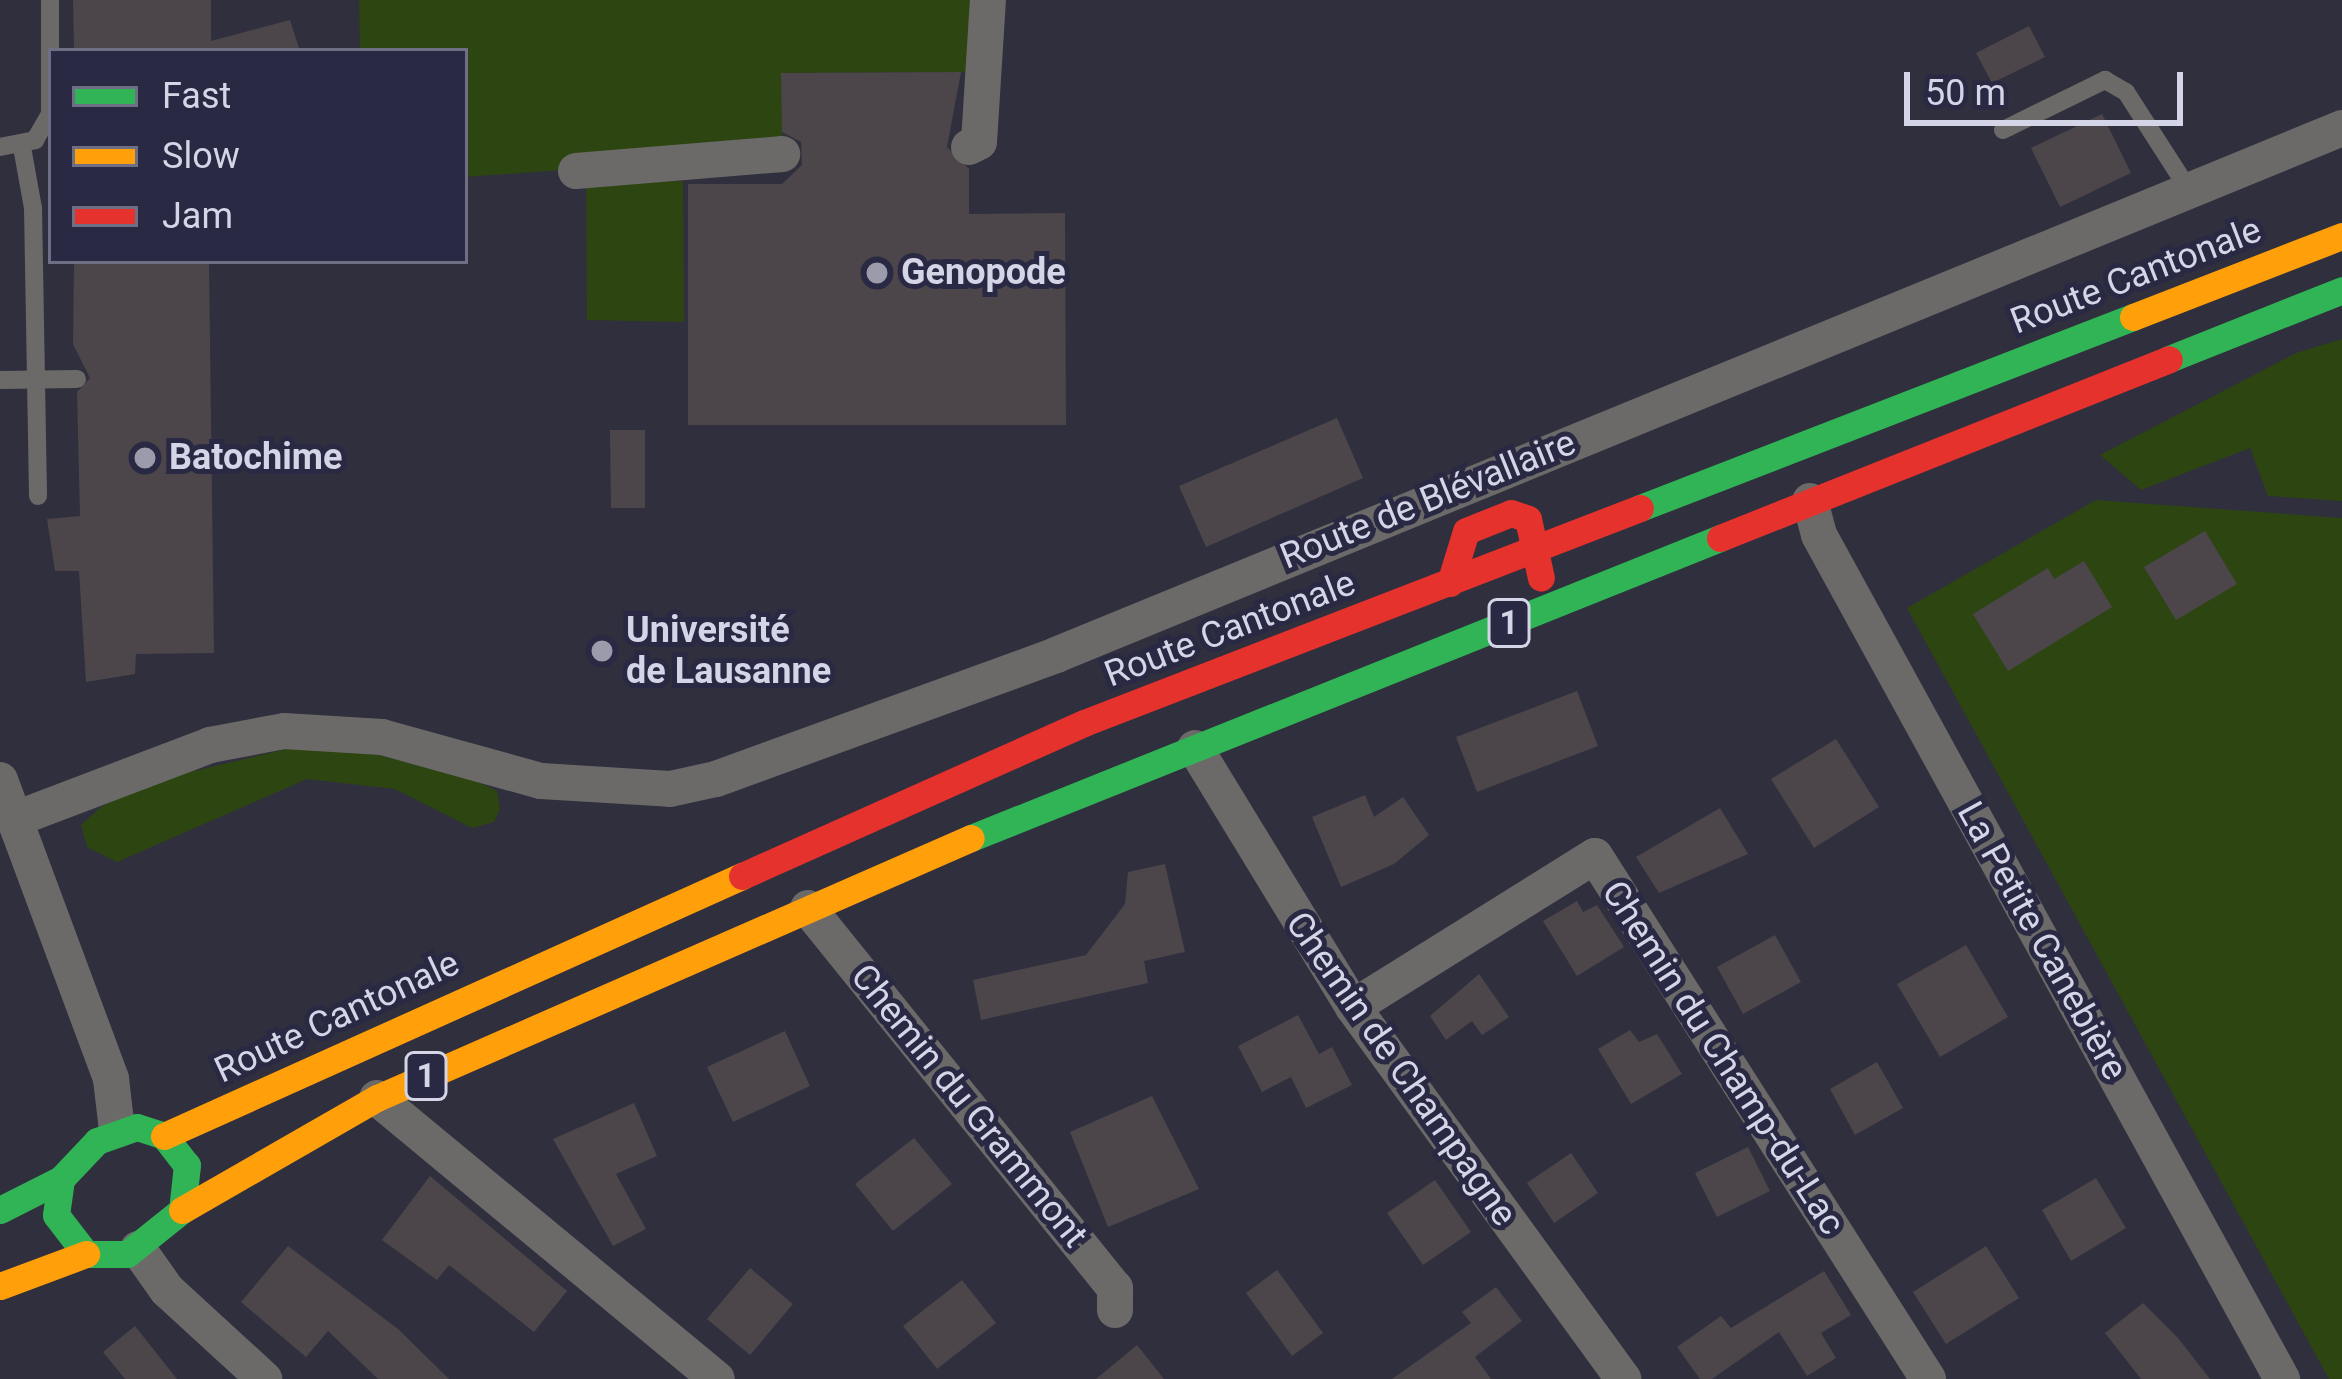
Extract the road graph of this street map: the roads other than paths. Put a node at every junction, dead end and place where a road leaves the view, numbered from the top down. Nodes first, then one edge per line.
1 (50, 0) edge
2 (988, 0) edge
3 (50, 48) edge
4 (48, 116) edge
5 (2342, 128) edge
6 (2003, 130) dead end
7 (969, 146) dead end
8 (0, 147) edge
9 (22, 147) junction
10 (782, 154) dead end
11 (576, 171) dead end
12 (2187, 187) junction
13 (2342, 236) edge
14 (2342, 290) edge
15 (77, 379) dead end
16 (0, 380) edge
17 (36, 380) junction
18 (38, 496) dead end
19 (1810, 501) junction
20 (1538, 548) junction
21 (1450, 583) junction
22 (1363, 682) junction
23 (1195, 748) junction
24 (0, 780) edge
25 (13, 820) junction
26 (808, 908) junction
27 (1352, 1007) junction
28 (377, 1098) junction
29 (117, 1130) junction
30 (164, 1136) junction
31 (61, 1179) junction
32 (0, 1210) edge
33 (182, 1210) junction
34 (138, 1249) junction
35 (86, 1254) junction
36 (0, 1286) edge
37 (1115, 1310) dead end
38 (264, 1379) edge
39 (717, 1379) edge
40 (1623, 1379) edge
41 (1928, 1379) edge
42 (2282, 1379) edge

1 - 3 lane
2 - 7 street
4 - 9 lane
5 - 12 street, Route de Blévallaire
6 - 12 lane
8 - 9 lane
9 - 17 lane
10 - 11 street
12 - 25 street, Route de Blévallaire
13 - 20 main road, Route Cantonale / 1
14 - 19 main road, 1
15 - 17 lane
16 - 17 lane
17 - 18 lane
19 - 22 main road, 1
19 - 42 street, La Petite Canebière
20 - 21 main road, Route Cantonale / 1
20 - 21 main road
20 - 22 main road
21 - 30 main road, Route Cantonale / 1
22 - 23 main road, 1
23 - 26 main road, 1
23 - 27 street, Chemin de Champagne
24 - 25 street
25 - 29 street
26 - 28 main road, 1
26 - 37 street, Chemin du Grammont
27 - 40 street, Chemin de Champagne
27 - 41 street, Chemin du Champ-du-Lac
28 - 33 main road, 1
28 - 39 street
29 - 30 main road
29 - 31 main road
30 - 33 main road
31 - 32 main road
31 - 35 main road
33 - 34 main road
34 - 35 main road
34 - 38 street
35 - 36 main road

